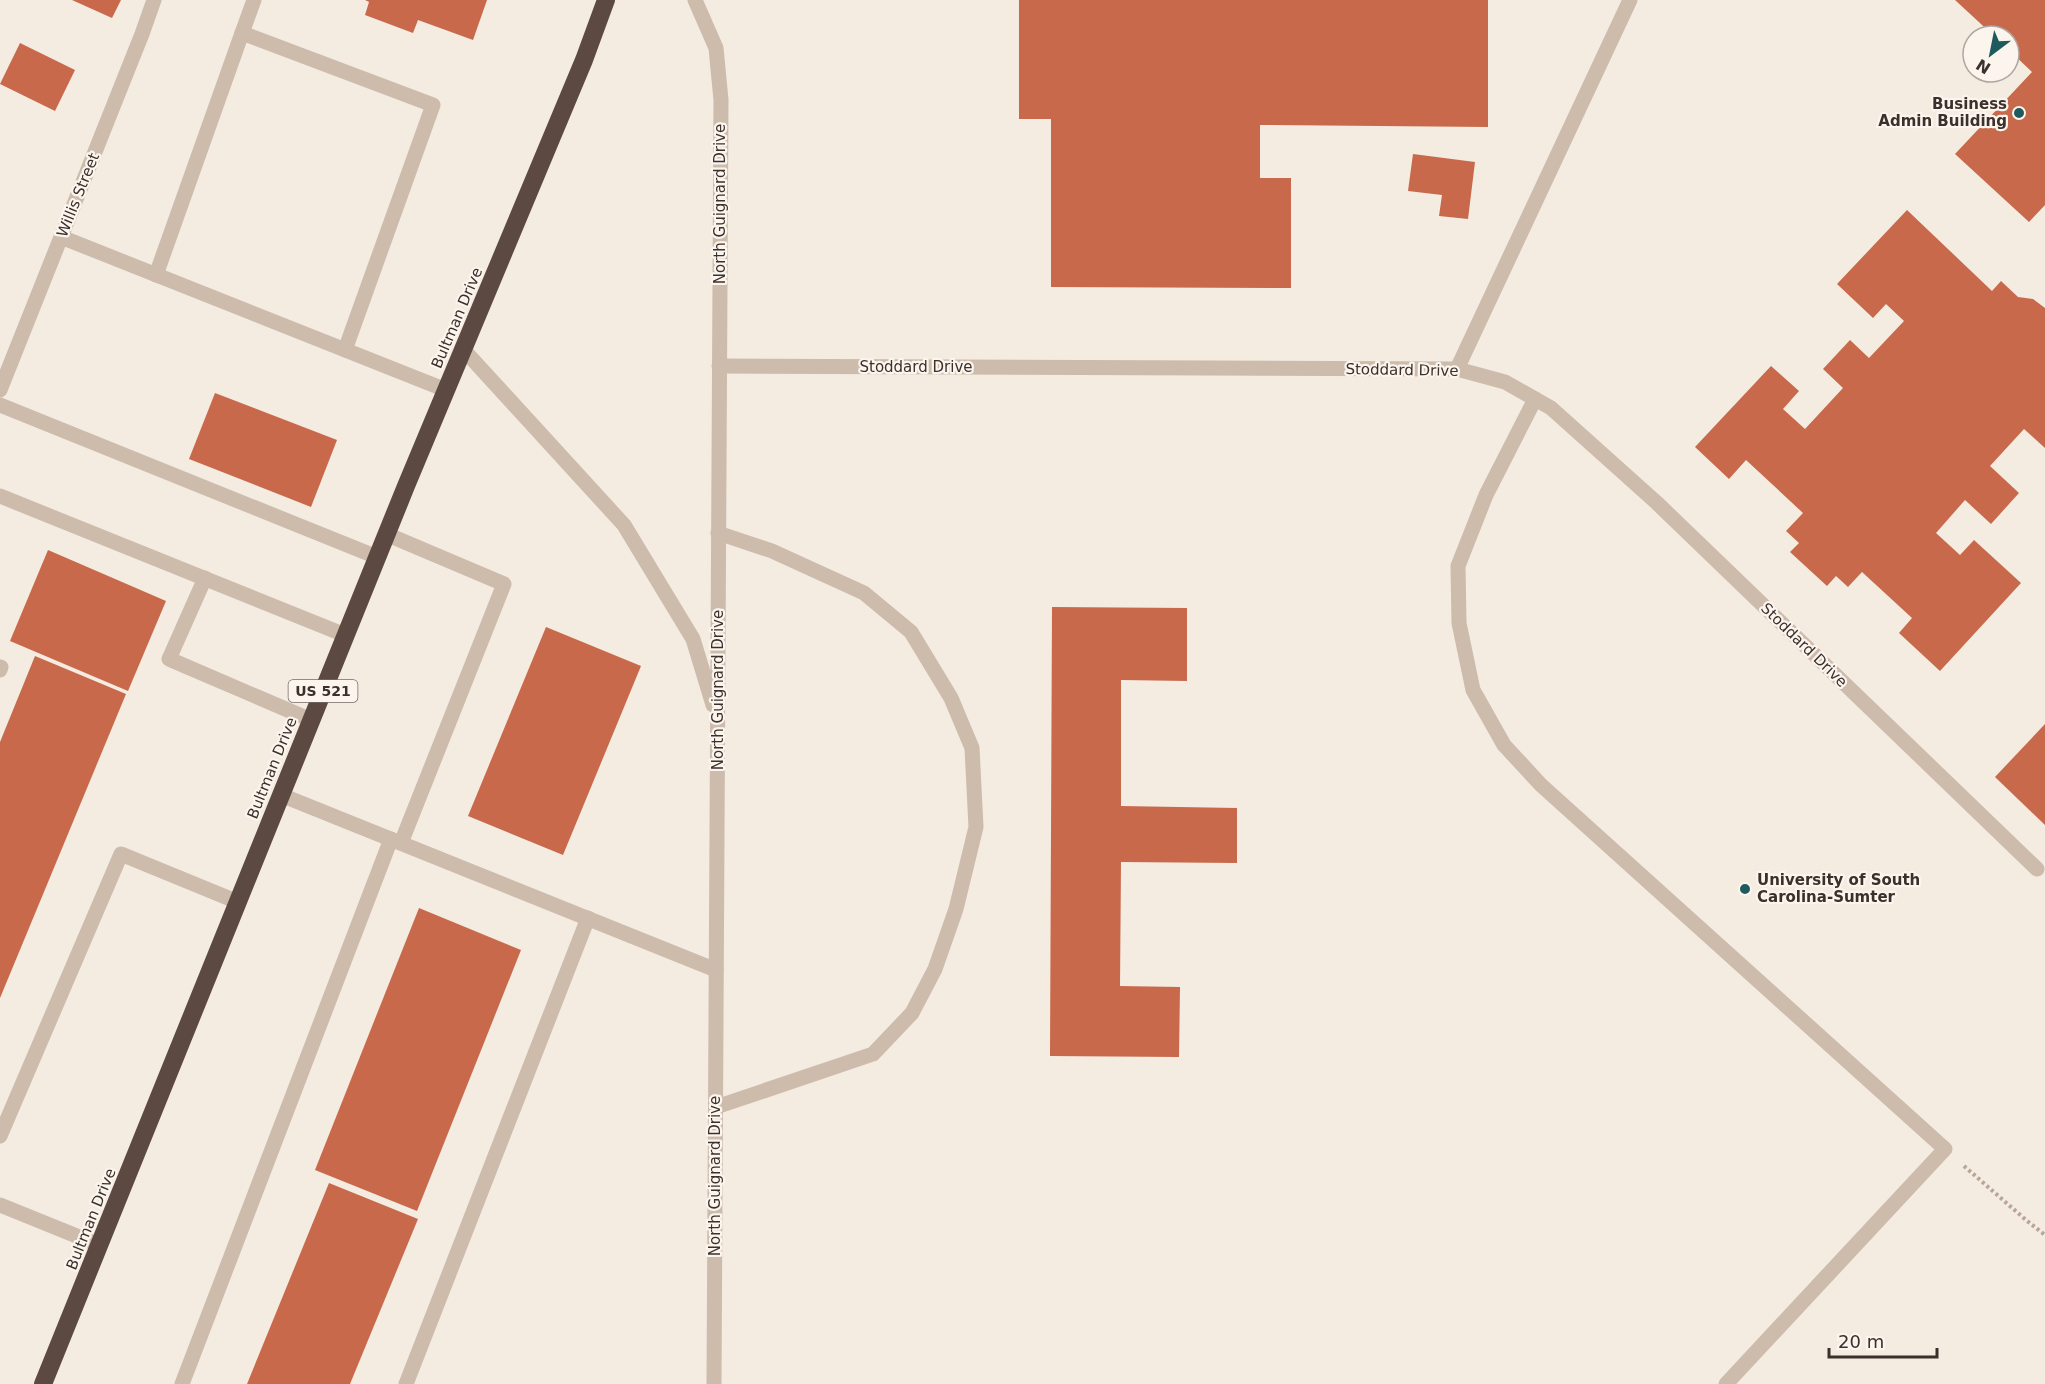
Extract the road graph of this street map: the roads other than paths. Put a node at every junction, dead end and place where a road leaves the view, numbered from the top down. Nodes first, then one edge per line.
1 (154, 0) edge
2 (254, 0) edge
3 (606, 0) edge
4 (695, 0) edge
5 (1630, 0) edge
6 (242, 33) junction
7 (61, 237) junction
8 (156, 275) junction
9 (463, 349) junction
10 (345, 350) junction
11 (718, 366) junction
12 (1457, 369) junction
13 (0, 390) edge
14 (446, 390) junction
15 (1535, 399) junction
16 (0, 405) edge
17 (0, 495) edge
18 (718, 533) junction
19 (386, 534) junction
20 (377, 557) junction
21 (205, 578) junction
22 (345, 635) junction
23 (311, 720) junction
24 (718, 722) junction
25 (281, 795) junction
26 (396, 841) junction
27 (2037, 869) dead end
28 (238, 902) junction
29 (588, 918) junction
30 (716, 970) junction
31 (716, 1107) junction
32 (0, 1136) edge
33 (0, 1205) edge
34 (99, 1245) junction
35 (44, 1384) edge
36 (182, 1384) edge
37 (406, 1384) edge
38 (714, 1384) edge
39 (1726, 1384) edge

1 - 7 street, Willis Street
2 - 6 street
3 - 9 highway, Bultman Drive / US 521
4 - 11 street, North Guignard Drive
5 - 12 street
6 - 8 street
6 - 10 street
7 - 8 street
7 - 13 street, Willis Street
8 - 10 street
9 - 14 highway, Bultman Drive / US 521
9 - 24 street
10 - 14 street
11 - 12 street, Stoddard Drive
11 - 18 street, North Guignard Drive
12 - 15 street, Stoddard Drive
14 - 19 highway, Bultman Drive / US 521
15 - 27 street, Stoddard Drive
15 - 39 street
16 - 20 street
17 - 21 street
18 - 24 street, North Guignard Drive
18 - 31 street
19 - 20 highway, Bultman Drive / US 521
19 - 26 street
20 - 22 highway, Bultman Drive / US 521
21 - 22 street
21 - 23 street
22 - 23 highway, Bultman Drive / US 521
23 - 25 highway, Bultman Drive / US 521
24 - 30 street, North Guignard Drive
25 - 26 street
25 - 28 highway, Bultman Drive / US 521
26 - 29 street
26 - 36 street
28 - 32 street
28 - 34 highway, Bultman Drive / US 521
29 - 30 street
29 - 37 street
30 - 31 street, North Guignard Drive
31 - 38 street, North Guignard Drive
33 - 34 street
34 - 35 highway, Bultman Drive / US 521

